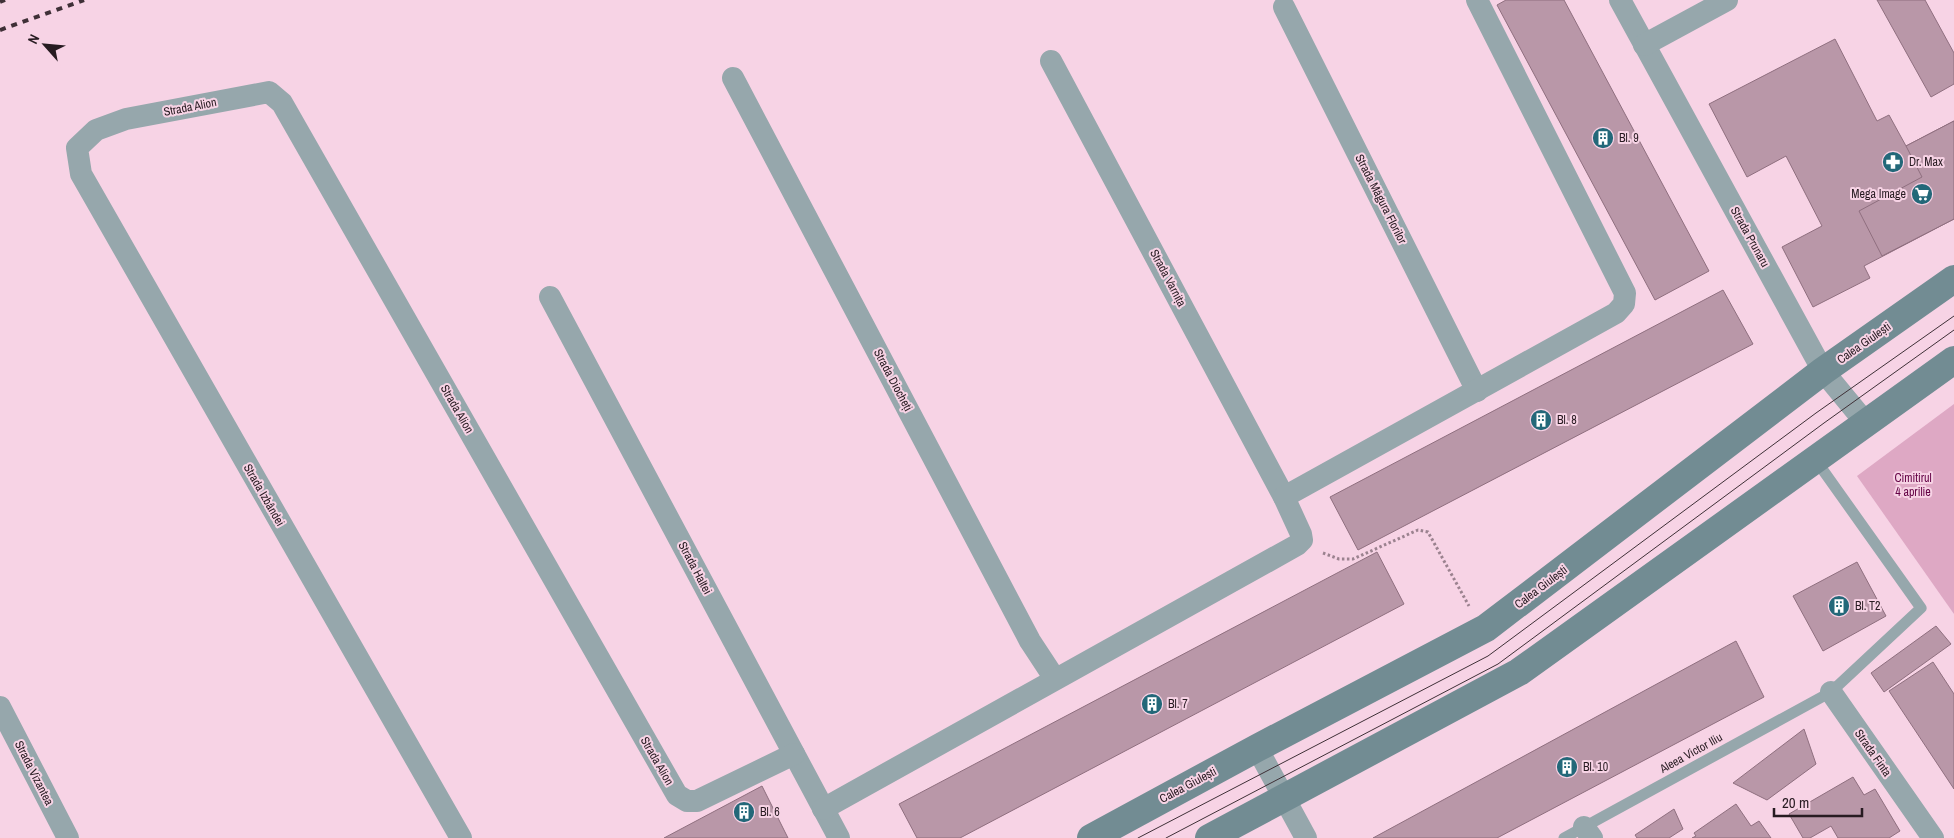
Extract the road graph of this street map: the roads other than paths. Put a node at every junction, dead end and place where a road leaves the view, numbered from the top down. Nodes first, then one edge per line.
1 (1477, 0) edge
2 (1620, 0) edge
3 (1728, 0) edge
4 (1284, 6) dead end
5 (1644, 45) junction
6 (1051, 61) dead end
7 (733, 78) dead end
8 (77, 148) joint
9 (1954, 279) edge
10 (550, 297) dead end
11 (1954, 360) edge
12 (1823, 371) junction
13 (1477, 391) junction
14 (1865, 422) junction
15 (1815, 459) junction
16 (1284, 497) junction
17 (1055, 679) junction
18 (1831, 692) junction
19 (0, 707) edge
20 (1257, 748) junction
21 (794, 754) junction
22 (1284, 798) junction
23 (823, 809) junction
24 (1588, 832) edge
25 (68, 838) edge
26 (461, 838) edge
27 (839, 838) edge
28 (1091, 838) edge
29 (1209, 838) edge
30 (1306, 838) edge
31 (1564, 838) edge
32 (1933, 838) edge

1 - 13 street
2 - 5 street, Strada Prunaru
3 - 5 street
4 - 13 street, Strada Măgura Florilor
5 - 12 street, Strada Prunaru
6 - 16 street, Strada Varnița
7 - 17 street, Strada Diocheți
8 - 21 street, Strada Alion
8 - 26 street, Strada Izbândei
9 - 12 main road, Calea Giulești
10 - 21 street, Strada Haltei
11 - 14 main road
12 - 14 street, Strada Prunaru
12 - 20 main road, Calea Giulești
13 - 16 street
14 - 15 main road
15 - 18 lane, Aleea Victor Iliu
15 - 22 main road
16 - 17 street, Strada Varnița
17 - 23 street
18 - 24 lane, Aleea Victor Iliu
18 - 32 street, Strada Finta
19 - 25 street, Strada Vizantea
20 - 22 street
20 - 28 main road, Calea Giulești
21 - 23 street, Strada Haltei
22 - 29 main road
22 - 30 street
23 - 27 street, Strada Haltei
24 - 31 lane, Aleea Victor Iliu

